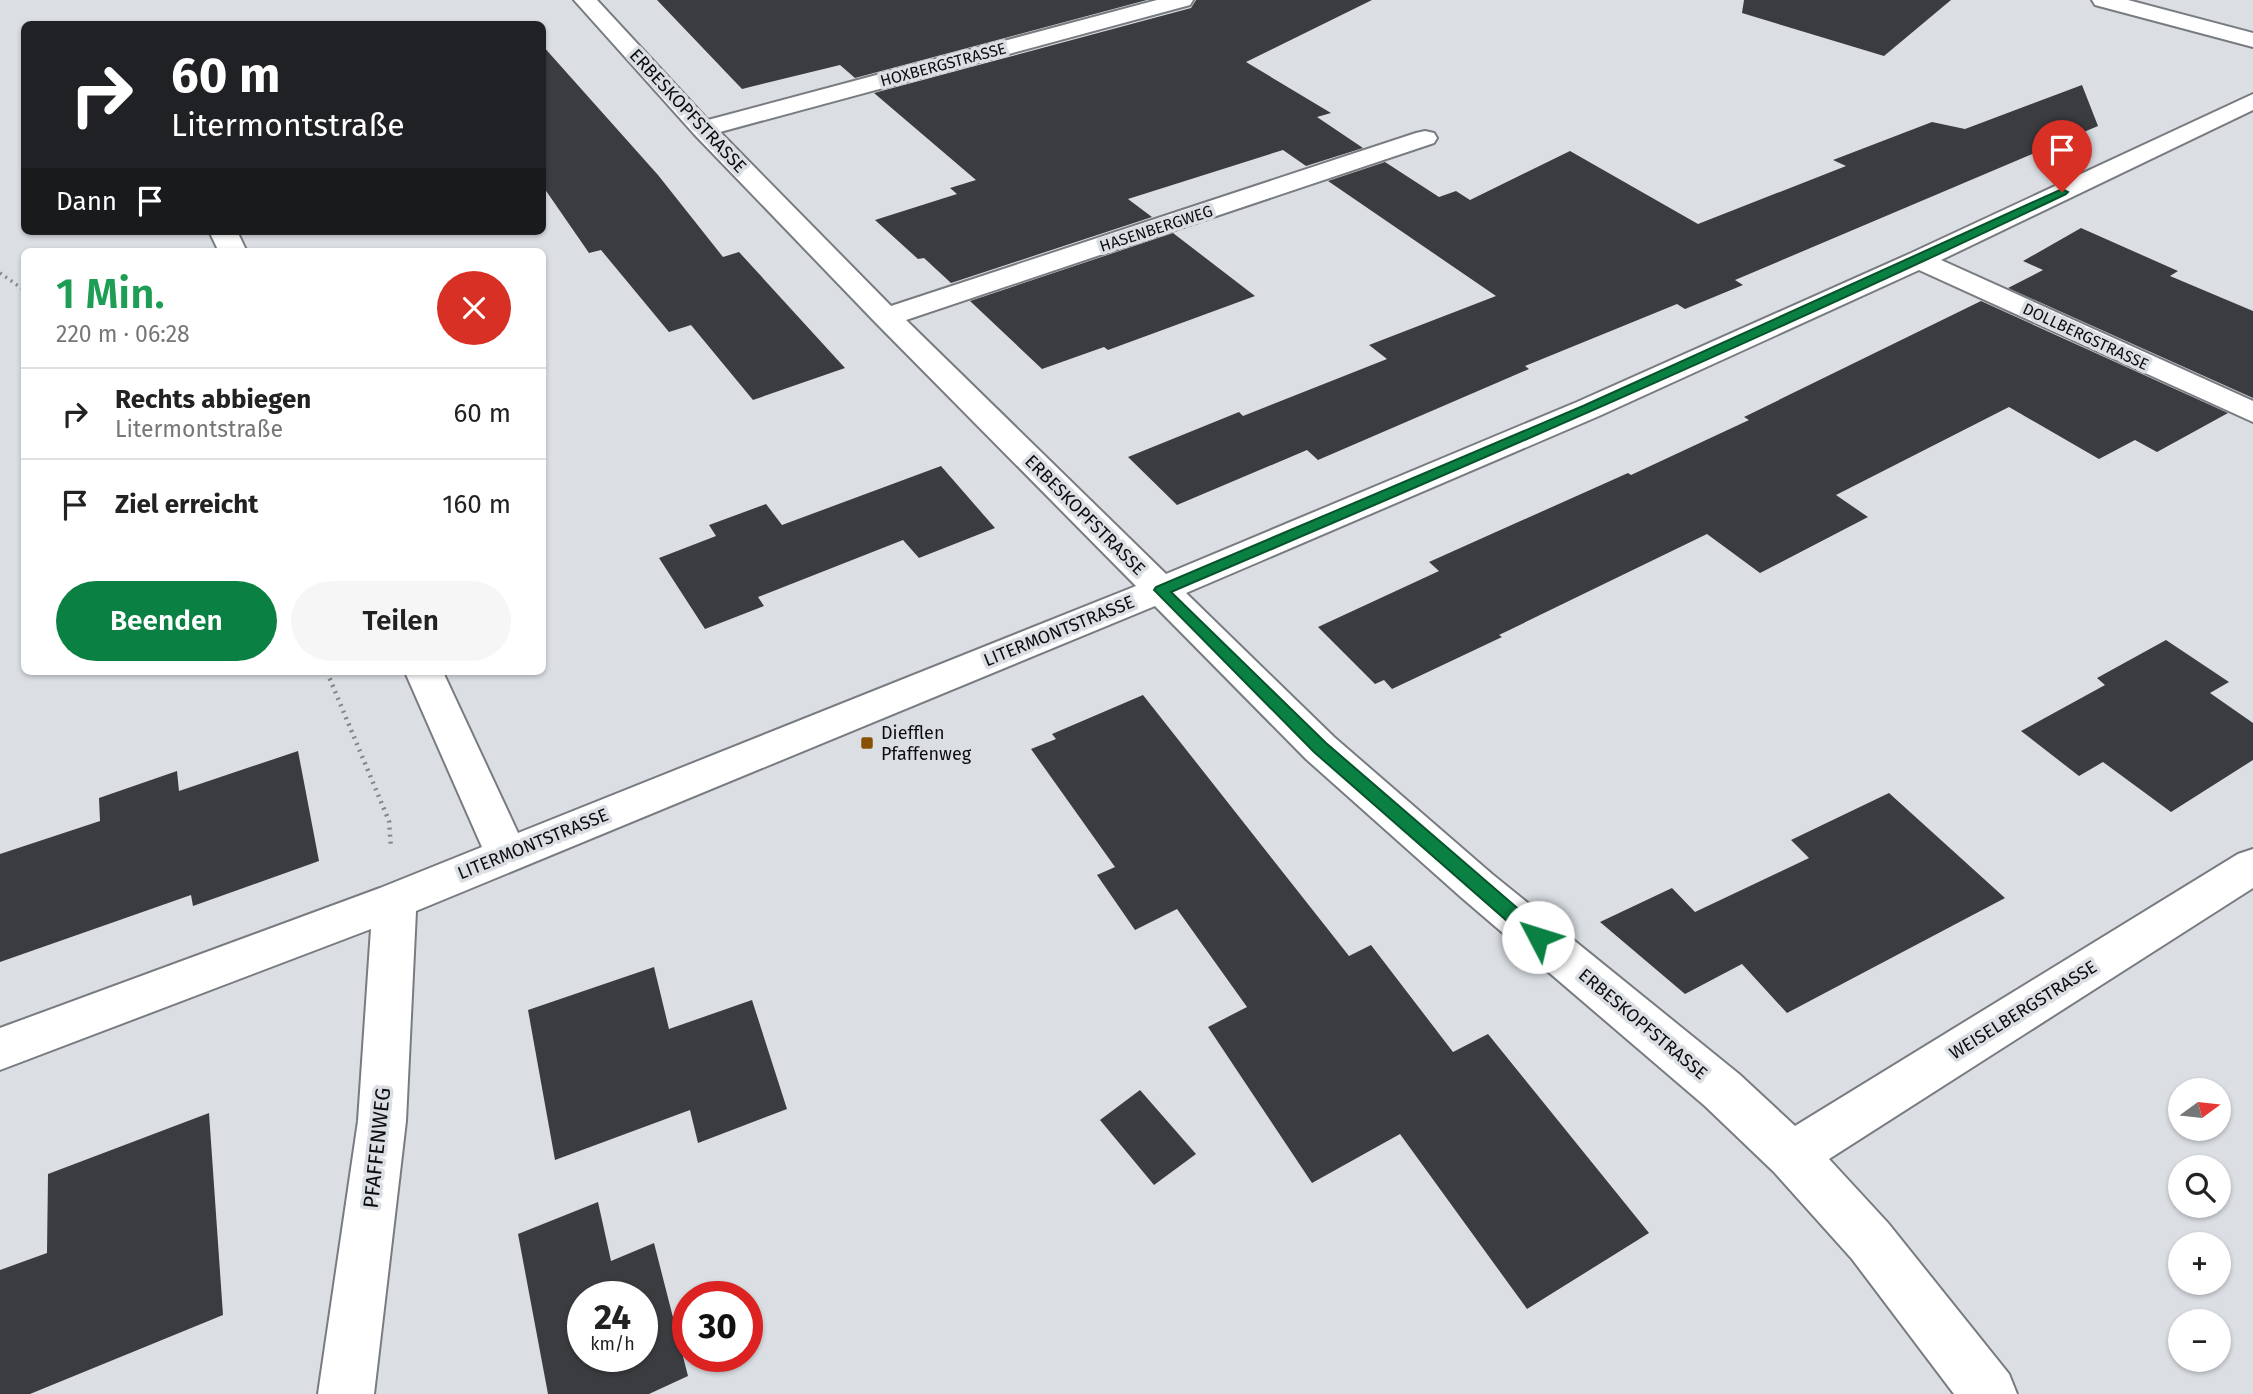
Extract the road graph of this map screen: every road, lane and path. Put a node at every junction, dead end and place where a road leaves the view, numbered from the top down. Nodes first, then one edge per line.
1 (585, 0) edge
2 (1182, 0) edge
3 (2102, 0) edge
4 (2253, 40) edge
5 (2253, 101) edge
6 (703, 129) junction
7 (1425, 138) dead end
8 (1919, 260) junction
9 (0, 273) edge
10 (21, 288) edge
11 (886, 317) junction
12 (2253, 413) edge
13 (1161, 590) junction
14 (328, 675) edge
15 (425, 675) edge
16 (506, 854) junction
17 (2253, 866) edge
18 (395, 901) junction
19 (0, 1049) edge
20 (1792, 1155) junction
21 (346, 1394) edge
22 (1989, 1394) edge

1 - 6 street, ERBESKOPFSTRASSE
2 - 6 street, HOXBERGSTRASSE
3 - 4 street
5 - 8 street, LITERMONTSTRASSE
6 - 11 street, ERBESKOPFSTRASSE
7 - 11 street, HASENBERGWEG
8 - 12 street, DOLLBERGSTRASSE
8 - 13 street, LITERMONTSTRASSE
9 - 10 path
11 - 13 street, ERBESKOPFSTRASSE
13 - 16 street, LITERMONTSTRASSE
13 - 20 street, ERBESKOPFSTRASSE
14 - 18 path
15 - 16 street
16 - 18 street, LITERMONTSTRASSE
17 - 20 street, WEISELBERGSTRASSE
18 - 19 street, LITERMONTSTRASSE
18 - 21 street, PFAFFENWEG
20 - 22 street, ERBESKOPFSTRASSE

